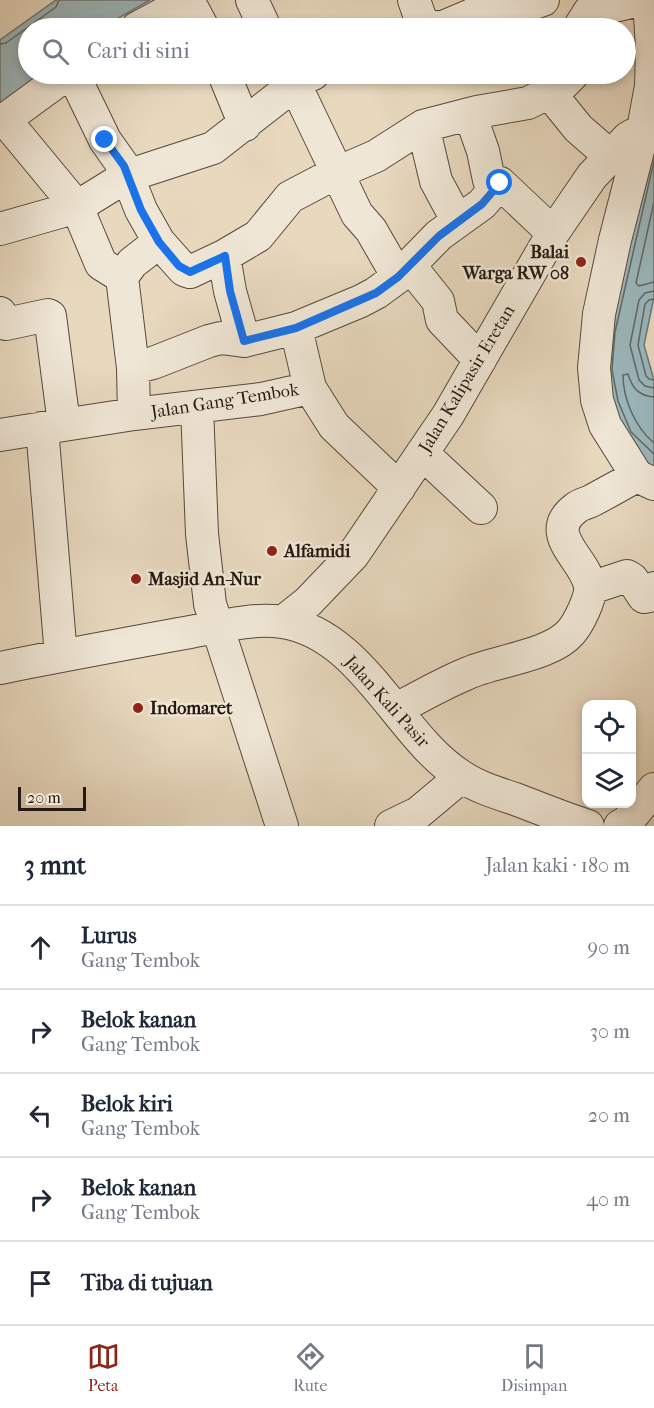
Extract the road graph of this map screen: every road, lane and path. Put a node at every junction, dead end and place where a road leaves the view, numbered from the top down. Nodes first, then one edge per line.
1 (189, 0) edge
2 (252, 0) edge
3 (414, 0) edge
4 (543, 0) edge
5 (640, 0) edge
6 (649, 0) edge
7 (156, 18) edge
8 (198, 18) edge
9 (260, 18) edge
10 (420, 18) edge
11 (464, 18) edge
12 (585, 18) edge
13 (53, 84) edge
14 (78, 84) edge
15 (228, 84) edge
16 (292, 84) edge
17 (303, 84) edge
18 (563, 84) edge
19 (549, 92) junction
20 (470, 114) junction
21 (2, 122) edge
22 (245, 125) junction
23 (423, 126) junction
24 (642, 135) junction
25 (610, 156) junction
26 (338, 173) junction
27 (127, 176) junction
28 (500, 183) junction
29 (77, 207) junction
30 (457, 220) junction
31 (1, 226) edge
32 (554, 233) junction
33 (159, 242) junction
34 (225, 256) junction
35 (404, 272) junction
36 (122, 277) junction
37 (0, 313) edge
38 (296, 328) junction
39 (244, 341) junction
40 (480, 360) junction
41 (133, 368) junction
42 (310, 388) junction
43 (196, 407) junction
44 (134, 414) junction
45 (53, 426) junction
46 (0, 435) edge
47 (422, 453) junction
48 (646, 480) edge
49 (399, 488) junction
50 (481, 508) dead end
51 (591, 588) junction
52 (654, 588) edge
53 (283, 622) junction
54 (218, 627) junction
55 (60, 648) junction
56 (0, 668) edge
57 (397, 709) junction
58 (462, 777) junction
59 (654, 789) edge
60 (282, 826) edge
61 (391, 826) edge
62 (588, 826) edge
63 (620, 826) edge

1 - 7 street
1 - 8 street
2 - 9 street
3 - 10 street
4 - 11 street
5 - 12 street
6 - 24 street
13 - 21 street
14 - 27 street
15 - 22 street
16 - 22 street
17 - 26 street
18 - 19 street
19 - 20 street
19 - 25 street
20 - 23 street
20 - 28 street
21 - 29 street
22 - 27 street
23 - 26 street
23 - 30 street
24 - 25 street, Jalan Kalipasir Eretan
24 - 48 street
25 - 32 street, Jalan Kalipasir Eretan
26 - 34 street
26 - 35 street
27 - 29 street
27 - 33 street
28 - 30 street
28 - 32 street
29 - 31 street
29 - 36 street
30 - 35 street
32 - 40 street, Jalan Kalipasir Eretan
33 - 34 street
33 - 36 street
34 - 39 street
35 - 38 street
35 - 40 street
36 - 41 street
37 - 45 street
38 - 39 street
38 - 42 street
39 - 41 street
40 - 47 street, Jalan Kalipasir Eretan
41 - 44 street
42 - 43 street, Jalan Gang Tembok
42 - 49 street, Jalan Gang Tembok
43 - 44 street, Jalan Gang Tembok
43 - 54 street
44 - 45 street, Jalan Gang Tembok
45 - 46 street, Jalan Gang Tembok
45 - 55 street
47 - 49 street, Jalan Kalipasir Eretan
47 - 50 street
48 - 51 street
49 - 53 street, Jalan Kalipasir Eretan
51 - 52 street
51 - 57 street
53 - 54 street, Jalan Kali Pasir
53 - 57 street, Jalan Kali Pasir
54 - 55 street, Jalan Kali Pasir
54 - 60 street
55 - 56 street, Jalan Kali Pasir
57 - 58 street, Jalan Kali Pasir
58 - 61 street
58 - 62 street, Jalan Kali Pasir
59 - 63 street

